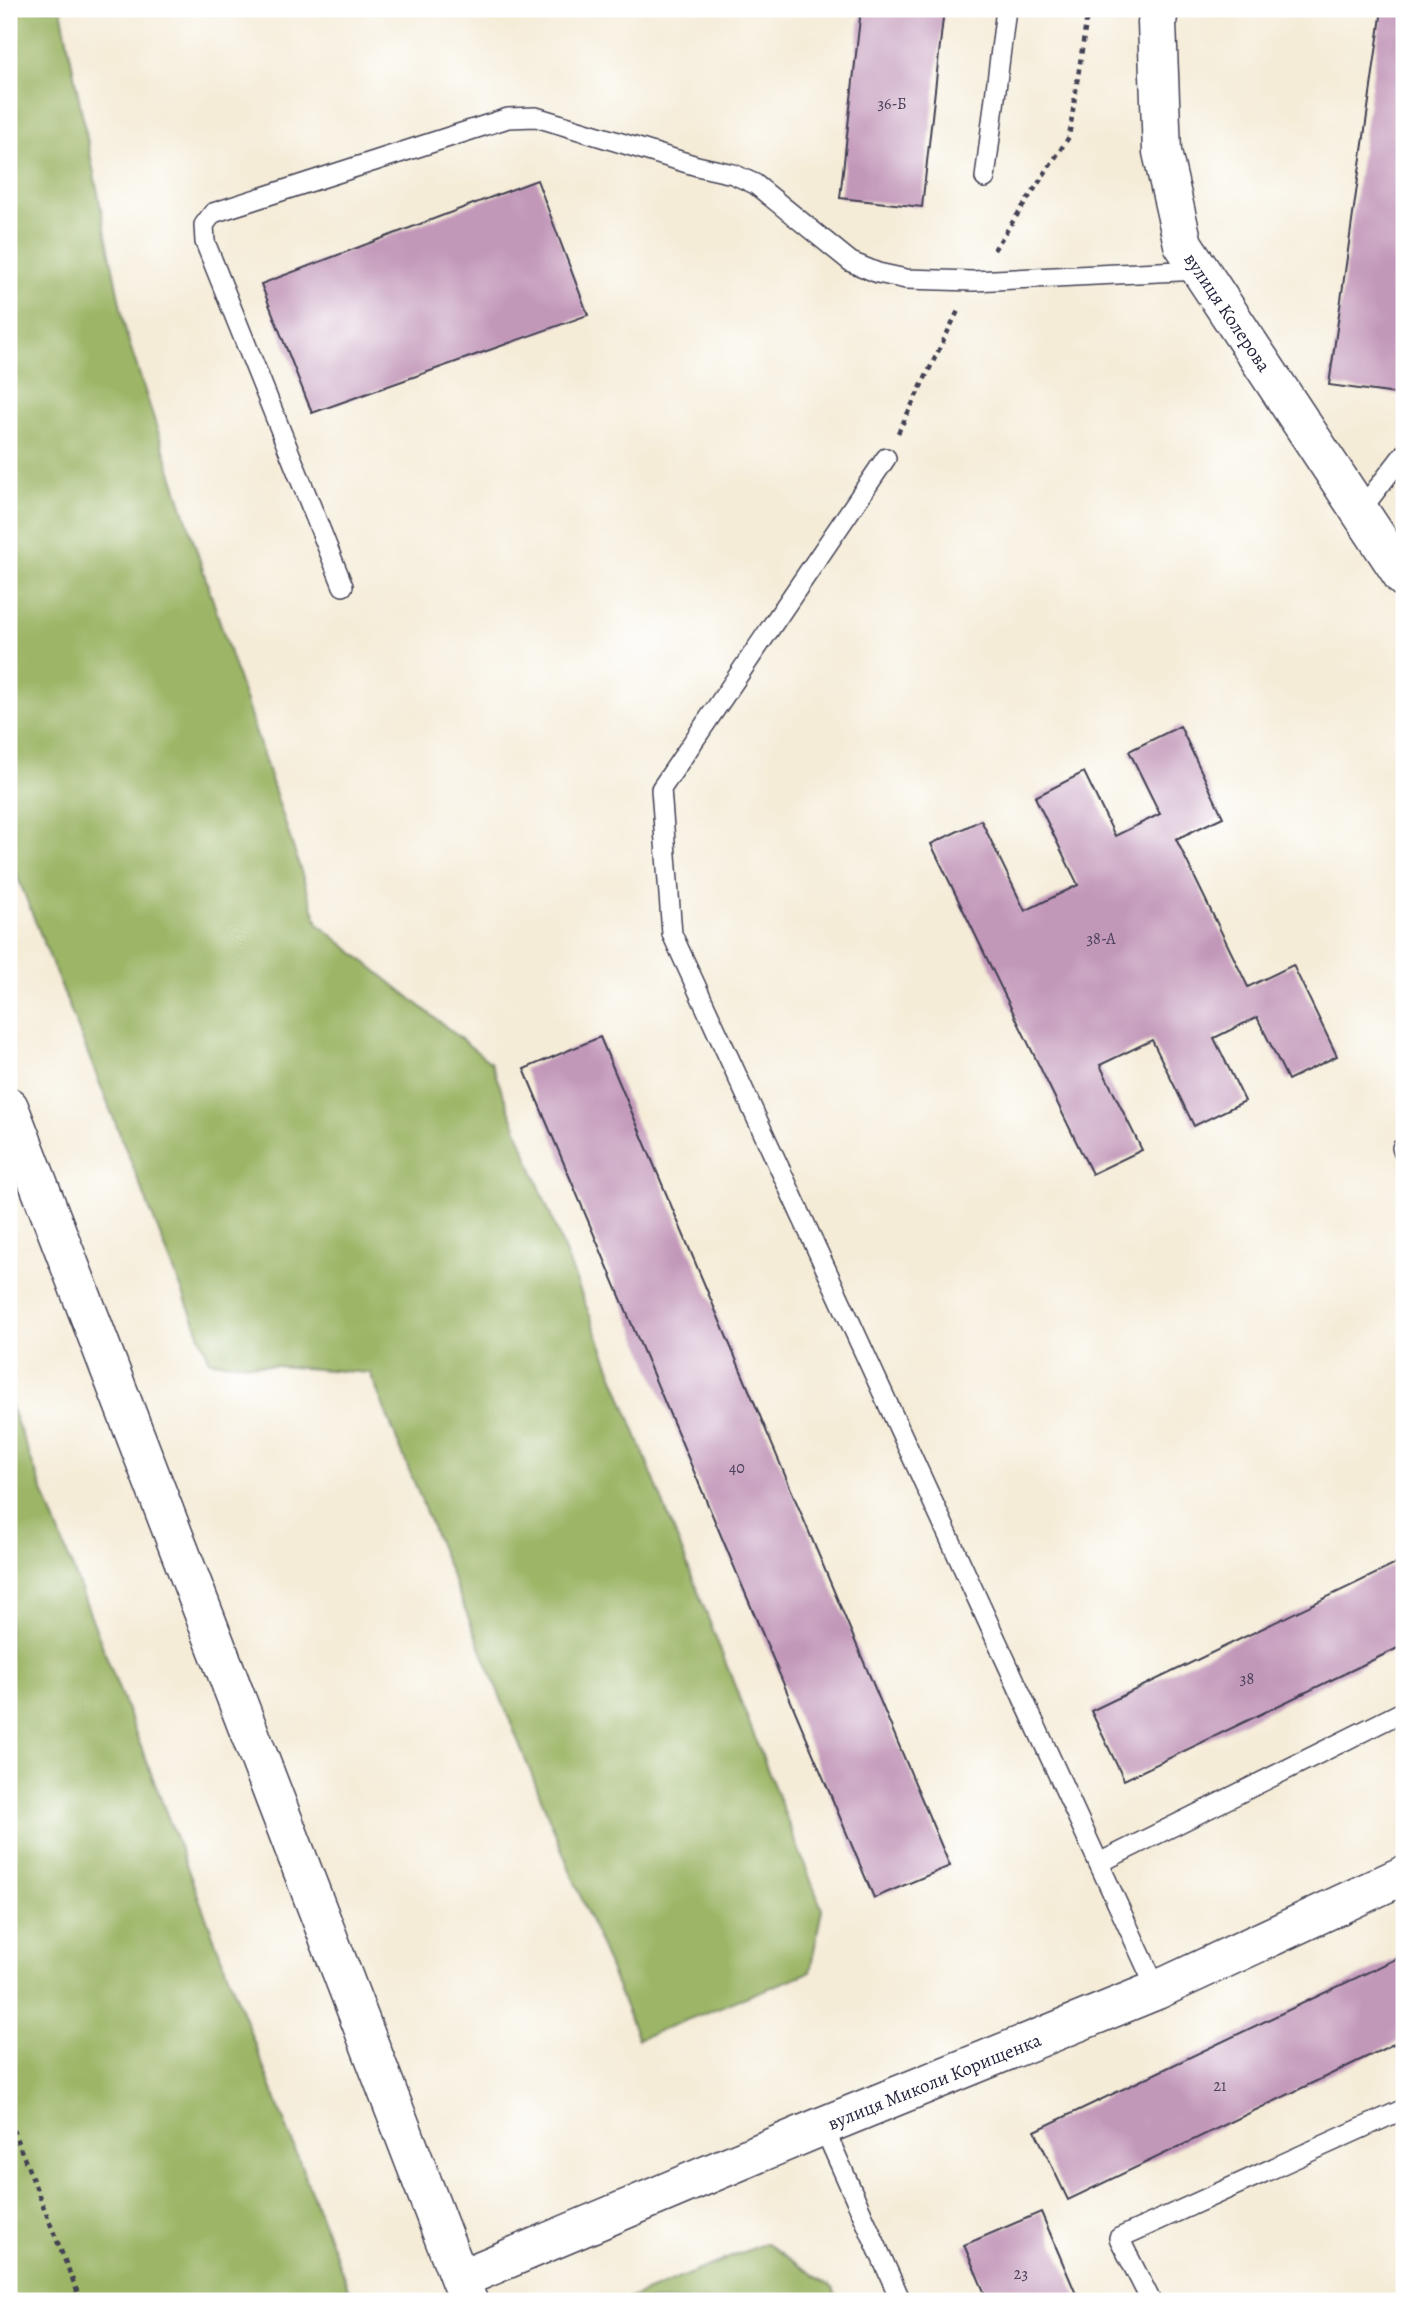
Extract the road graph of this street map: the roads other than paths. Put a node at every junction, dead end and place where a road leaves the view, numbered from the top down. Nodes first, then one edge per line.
1 (1006, 9) edge
2 (1159, 9) edge
3 (985, 178) dead end
4 (1200, 270) junction
5 (1404, 454) edge
6 (886, 458) road end
7 (1360, 511) junction
8 (1404, 578) edge
9 (343, 586) dead end
10 (9, 1107) edge
11 (1404, 1147) edge
12 (1404, 1153) edge
13 (1404, 1711) edge
14 (1099, 1863) junction
15 (1404, 1875) edge
16 (1157, 1990) junction
17 (1404, 2109) edge
18 (823, 2126) junction
19 (464, 2290) edge
20 (901, 2301) edge
21 (1151, 2301) edge

1 - 3 lane
2 - 4 main road, вулиця Колерова
4 - 7 main road, вулиця Колерова
4 - 9 lane
5 - 7 lane
6 - 14 lane
7 - 8 main road, вулиця Колерова
10 - 19 main road
11 - 12 lane
13 - 14 lane
14 - 16 lane
15 - 16 main road, вулиця Миколи Корищенка
16 - 18 main road, вулиця Миколи Корищенка
17 - 21 lane
18 - 19 main road, вулиця Миколи Корищенка
18 - 20 lane

